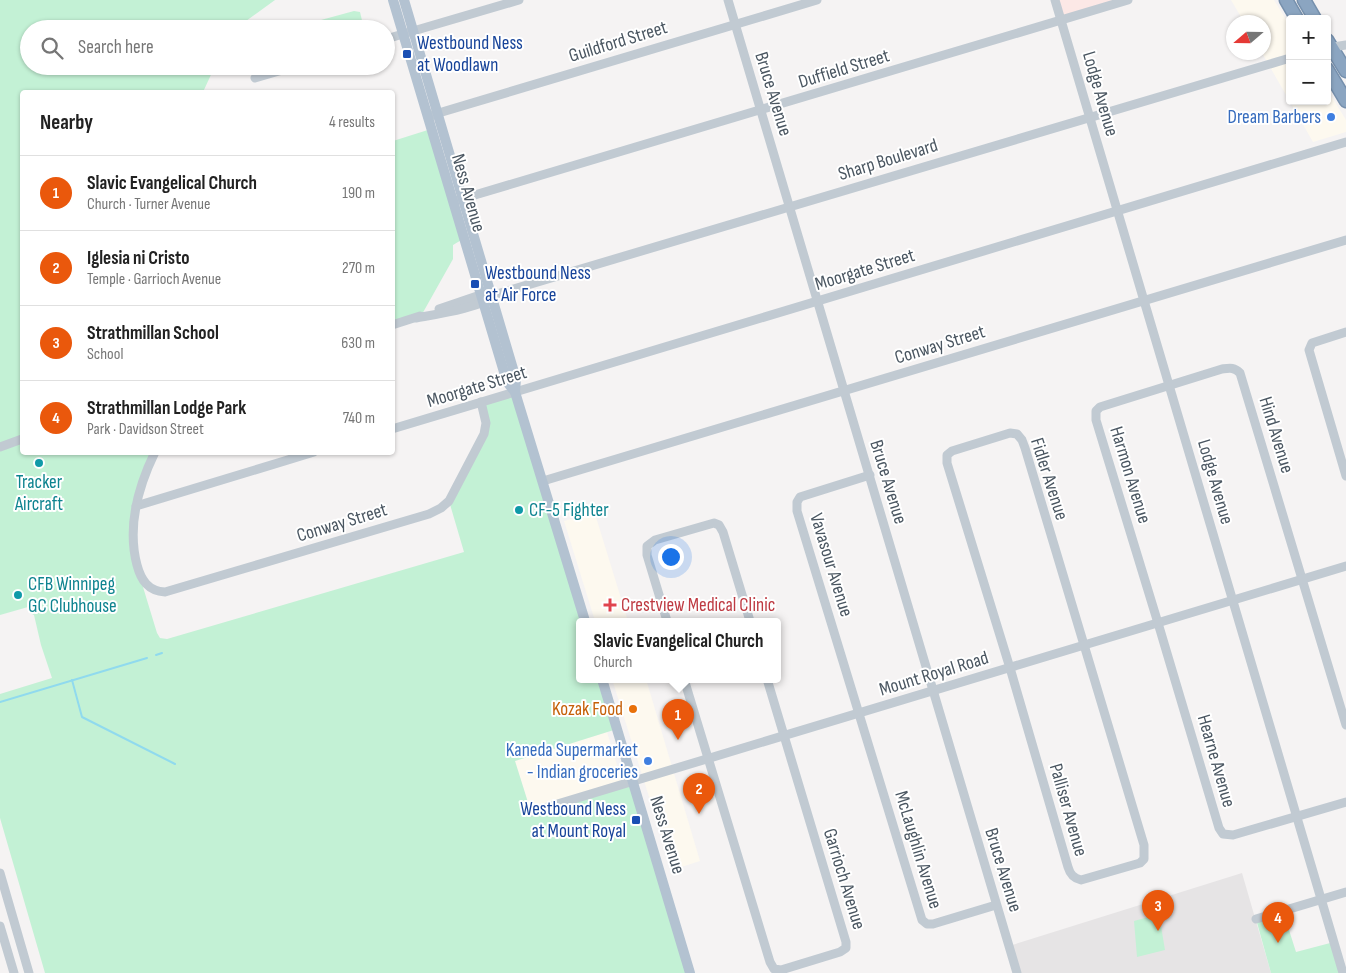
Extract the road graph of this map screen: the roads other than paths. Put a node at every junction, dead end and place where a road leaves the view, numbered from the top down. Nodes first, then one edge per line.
1 (393, 0) edge
2 (404, 0) edge
3 (519, 0) edge
4 (728, 0) edge
5 (818, 0) edge
6 (1055, 0) edge
7 (1128, 0) edge
8 (1286, 0) edge
9 (1304, 0) edge
10 (1295, 15) edge
11 (1313, 15) edge
12 (1061, 20) junction
13 (735, 24) junction
14 (408, 33) junction
15 (395, 37) edge
16 (1331, 45) edge
17 (1346, 45) edge
18 (1331, 48) edge
19 (1286, 59) edge
20 (1346, 72) edge
21 (264, 75) edge
22 (1331, 76) edge
23 (254, 78) dead end
24 (1346, 101) edge
25 (760, 111) junction
26 (432, 115) junction
27 (1090, 117) junction
28 (1346, 142) edge
29 (458, 200) junction
30 (790, 207) junction
31 (1117, 210) junction
32 (1346, 240) edge
33 (493, 295) junction
34 (481, 299) junction
35 (1144, 300) junction
36 (817, 301) junction
37 (395, 324) edge
38 (1346, 332) edge
39 (1169, 386) junction
40 (844, 390) junction
41 (515, 392) junction
42 (481, 402) junction
43 (395, 428) edge
44 (20, 440) edge
45 (0, 447) edge
46 (154, 455) edge
47 (304, 455) edge
48 (870, 475) junction
49 (1346, 476) edge
50 (542, 481) junction
51 (136, 506) junction
52 (1346, 566) edge
53 (1303, 579) junction
54 (1233, 600) junction
55 (584, 618) edge
56 (666, 618) edge
57 (749, 618) edge
58 (1158, 623) junction
59 (1084, 646) junction
60 (1010, 668) junction
61 (603, 683) edge
62 (685, 683) edge
63 (768, 683) edge
64 (933, 692) junction
65 (859, 713) junction
66 (1346, 725) edge
67 (784, 736) junction
68 (708, 758) junction
69 (632, 781) junction
70 (1346, 802) edge
71 (531, 812) dead end
72 (1296, 816) junction
73 (0, 873) edge
74 (1346, 892) edge
75 (1321, 899) junction
76 (996, 905) junction
77 (1256, 919) dead end
78 (0, 926) edge
79 (14, 973) edge
80 (29, 973) edge
81 (690, 973) edge
82 (1017, 973) edge
83 (1343, 973) edge

1 - 14 main road, Ness Avenue
2 - 14 main road, Ness Avenue
3 - 14 street
4 - 13 street, Bruce Avenue
5 - 13 street, Guildford Street
6 - 12 street, Lodge Avenue
7 - 12 street, Duffield Street
8 - 10 highway
9 - 11 highway
12 - 25 street, Duffield Street
12 - 27 street, Lodge Avenue
13 - 25 street, Bruce Avenue
13 - 26 street, Guildford Street
14 - 15 street
14 - 26 main road, Ness Avenue
16 - 17 street
18 - 20 highway
19 - 27 street, Sharp Boulevard
21 - 23 street
22 - 24 highway
25 - 29 street, Duffield Street
25 - 30 street, Bruce Avenue
26 - 29 main road, Ness Avenue
27 - 30 street, Sharp Boulevard
27 - 31 street, Lodge Avenue
28 - 31 street, Moorgate Street
29 - 33 main road, Ness Avenue
29 - 34 main road, Ness Avenue
30 - 33 street, Sharp Boulevard
30 - 36 street, Bruce Avenue
31 - 35 street, Lodge Avenue
31 - 36 street, Moorgate Street
32 - 35 street, Conway Street
33 - 34 street, Sharp Boulevard
33 - 41 main road, Ness Avenue
34 - 37 street, Sharp Boulevard
34 - 41 main road, Ness Avenue
35 - 39 street, Lodge Avenue
35 - 40 street, Conway Street
36 - 40 street, Bruce Avenue
36 - 41 street, Moorgate Street
38 - 49 street
39 - 53 street, Hind Avenue
39 - 54 street, Lodge Avenue
39 - 58 street, Harmon Avenue
40 - 48 street, Bruce Avenue
40 - 50 street, Conway Street
41 - 42 street, Moorgate Street
41 - 50 main road, Ness Avenue
42 - 43 street, Moorgate Street
42 - 51 street, Conway Street
44 - 45 street
46 - 51 street
47 - 51 street
48 - 64 street, Bruce Avenue
48 - 65 street, Vavasour Avenue
50 - 55 main road, Ness Avenue
52 - 53 street, Mount Royal Road
53 - 54 street, Mount Royal Road
53 - 66 street, Hind Avenue
54 - 58 street, Mount Royal Road
54 - 72 street, Lodge Avenue
56 - 57 street
58 - 59 street, Mount Royal Road
58 - 72 street, Hearne Avenue
59 - 60 street, Mount Royal Road
59 - 60 street, Palliser Avenue
59 - 60 street, Fidler Avenue
60 - 64 street, Mount Royal Road
61 - 69 main road, Ness Avenue
62 - 68 street, Garrioch Avenue
63 - 67 street, Garrioch Avenue
64 - 65 street, Mount Royal Road
64 - 76 street, Bruce Avenue
65 - 67 street, Mount Royal Road
65 - 76 street, McLaughlin Avenue
67 - 68 street, Mount Royal Road
67 - 68 street, Garrioch Avenue
68 - 69 street, Mount Royal Road
69 - 71 street, Mount Royal Road
69 - 81 main road, Ness Avenue
70 - 72 street
72 - 75 street, Lodge Avenue
73 - 80 street
74 - 75 street
75 - 77 street
75 - 83 street, Lodge Avenue
76 - 82 street, Bruce Avenue
78 - 79 street

